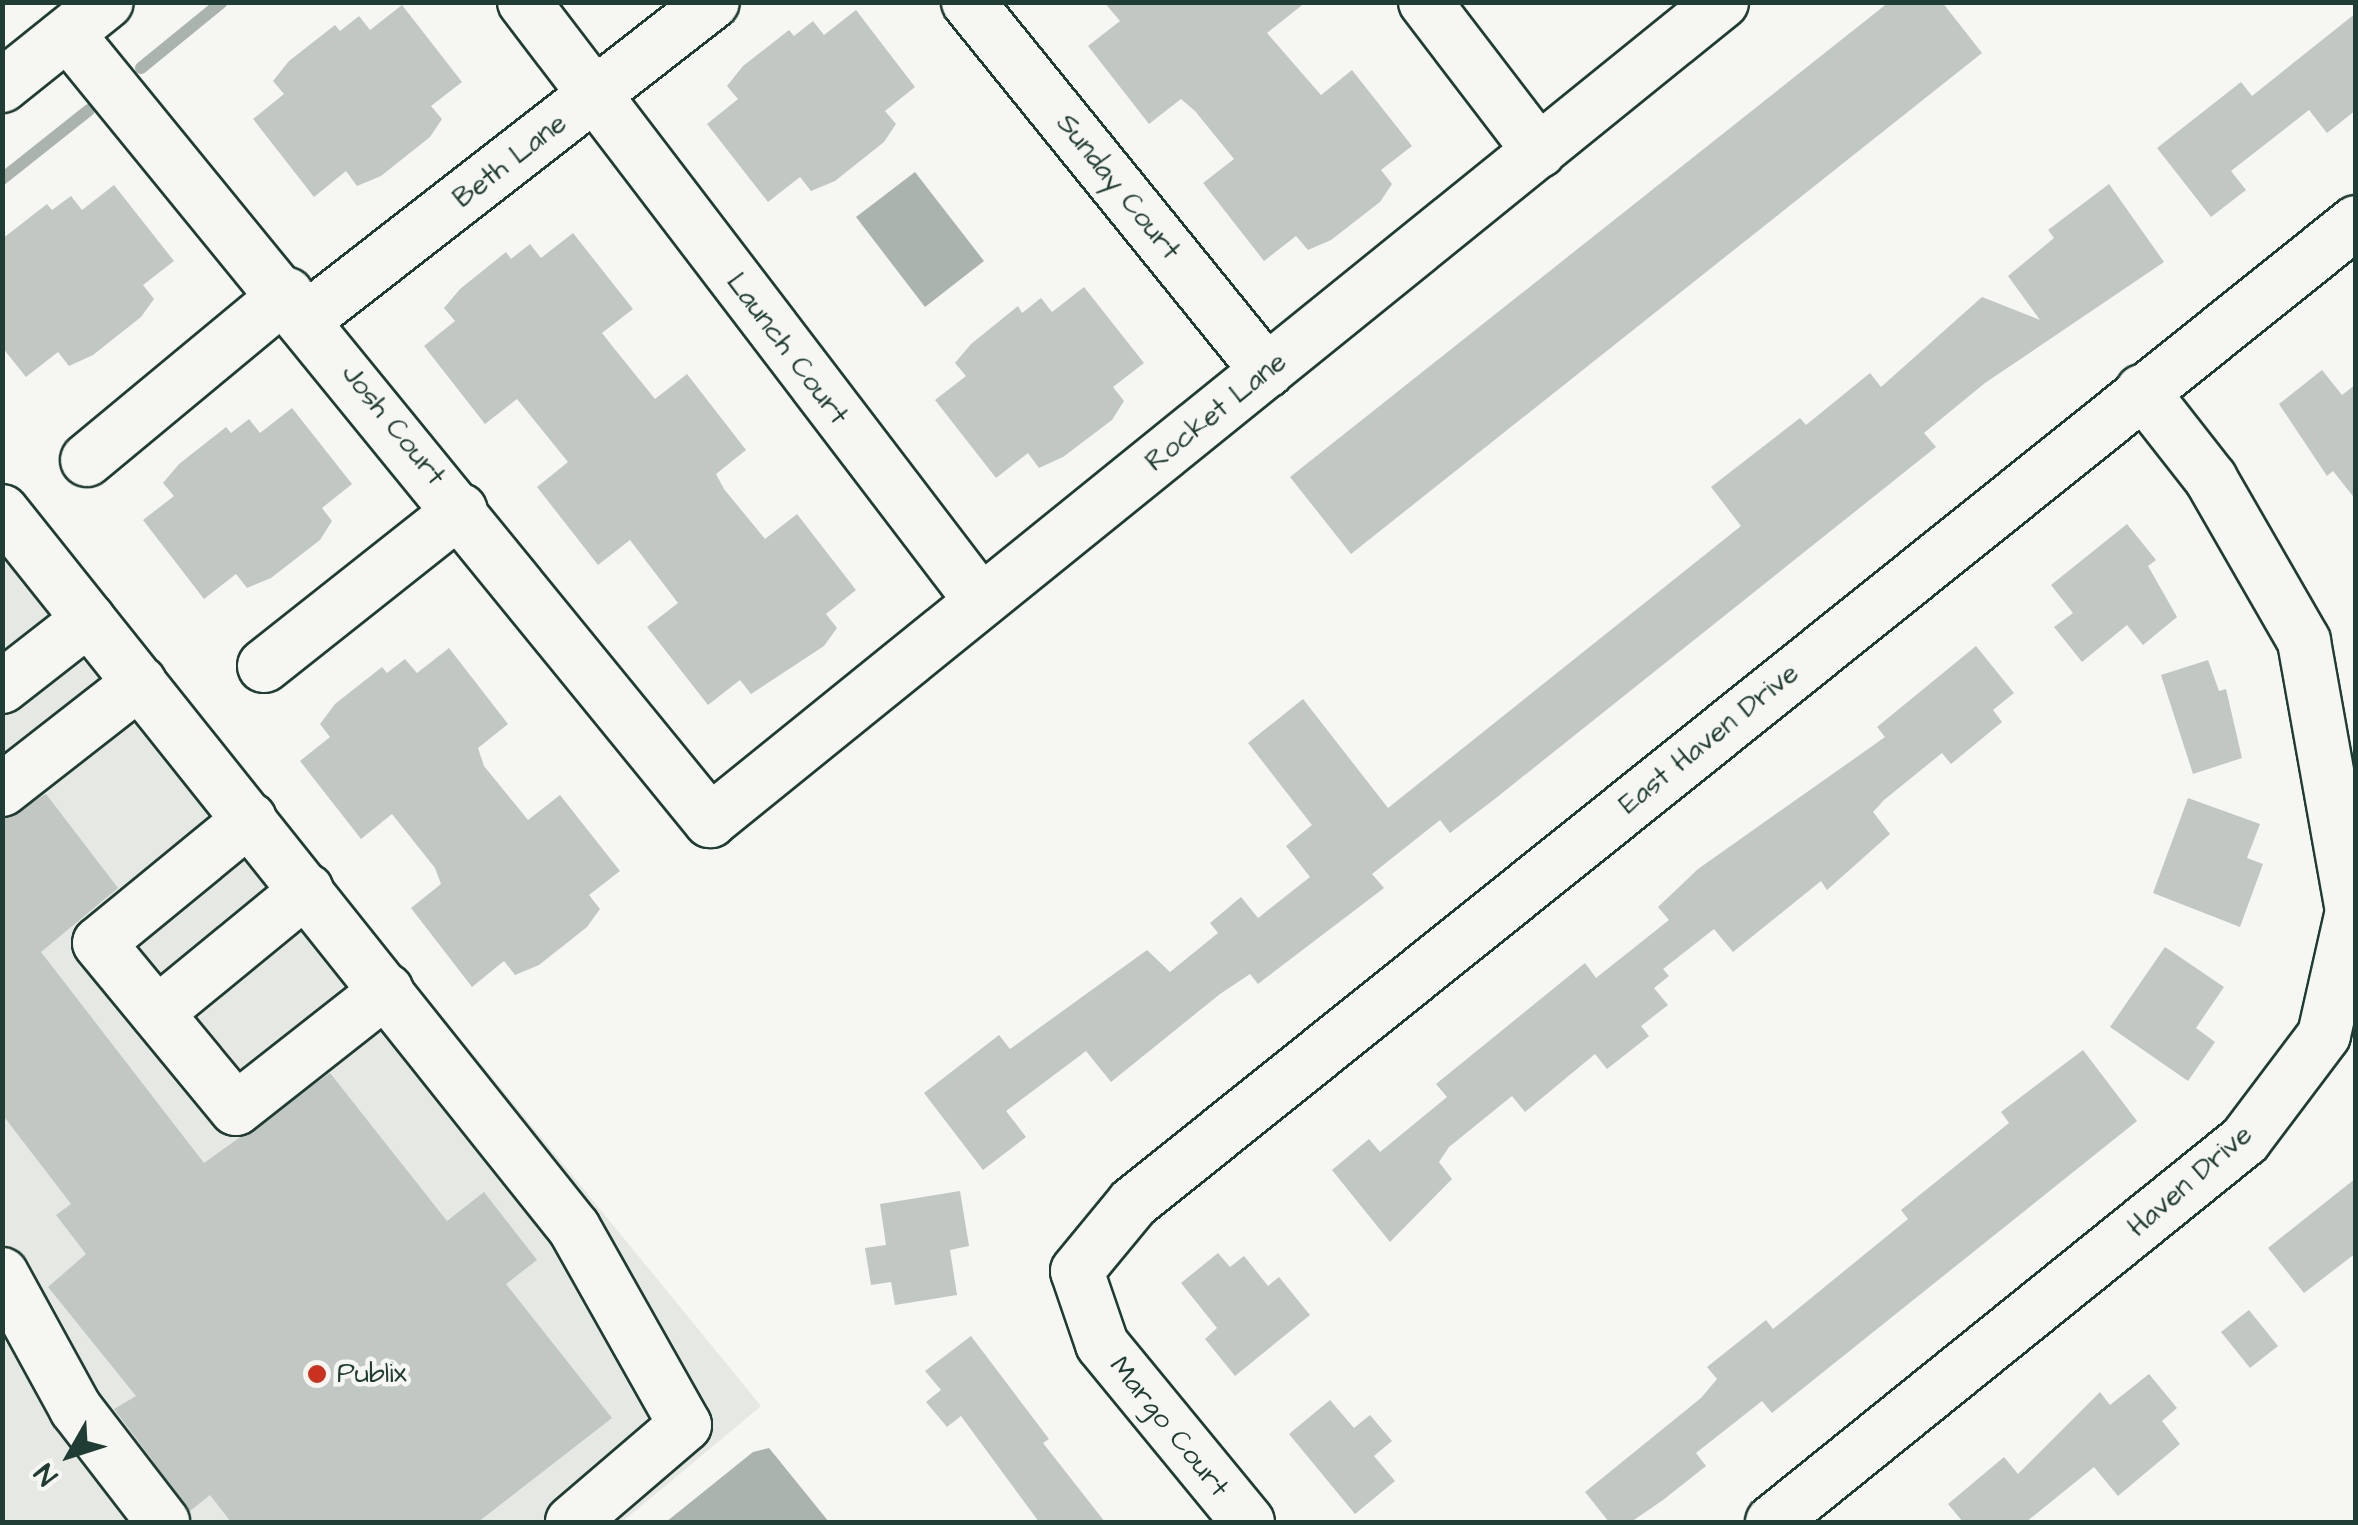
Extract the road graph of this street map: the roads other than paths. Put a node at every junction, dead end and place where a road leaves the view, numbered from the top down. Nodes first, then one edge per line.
1 (524, 2) edge
2 (712, 2) edge
3 (968, 2) edge
4 (1425, 2) edge
5 (1722, 2) edge
6 (88, 18) edge
7 (2, 86) edge
8 (594, 96) junction
9 (1538, 151) junction
10 (2356, 222) edge
11 (297, 306) junction
12 (1267, 371) junction
13 (2142, 391) junction
14 (87, 460) dead end
15 (461, 510) junction
16 (5, 519) edge
17 (981, 601) junction
18 (89, 619) junction
19 (264, 666) dead end
20 (140, 682) junction
21 (2, 688) edge
22 (2, 790) edge
23 (250, 819) junction
24 (710, 821) joint
25 (307, 890) junction
26 (2354, 911) edge
27 (387, 990) junction
28 (157, 1014) junction
29 (1077, 1271) joint
30 (2, 1274) edge
31 (163, 1522) edge
32 (572, 1522) edge
33 (1248, 1522) edge
34 (1772, 1522) edge

1 - 8 street, Launch Court
2 - 8 street, Beth Lane
3 - 12 street, Sunday Court
4 - 9 street
5 - 9 street, Rocket Lane
6 - 7 street
6 - 11 street, Josh Court
8 - 11 street, Beth Lane
8 - 17 street, Launch Court
9 - 12 street, Rocket Lane
10 - 13 street, East Haven Drive
11 - 14 street, Beth Lane
11 - 15 street, Josh Court
12 - 17 street, Rocket Lane
13 - 26 street, Haven Drive
13 - 29 street, East Haven Drive
15 - 19 street
15 - 24 street, Josh Court
16 - 18 street
17 - 24 street, Rocket Lane
18 - 20 street
18 - 21 street
20 - 22 street
20 - 23 street
23 - 25 street
23 - 28 street
25 - 27 street
25 - 28 street
26 - 34 street, Haven Drive
27 - 28 street
27 - 32 street
29 - 33 street, Margo Court
30 - 31 street

